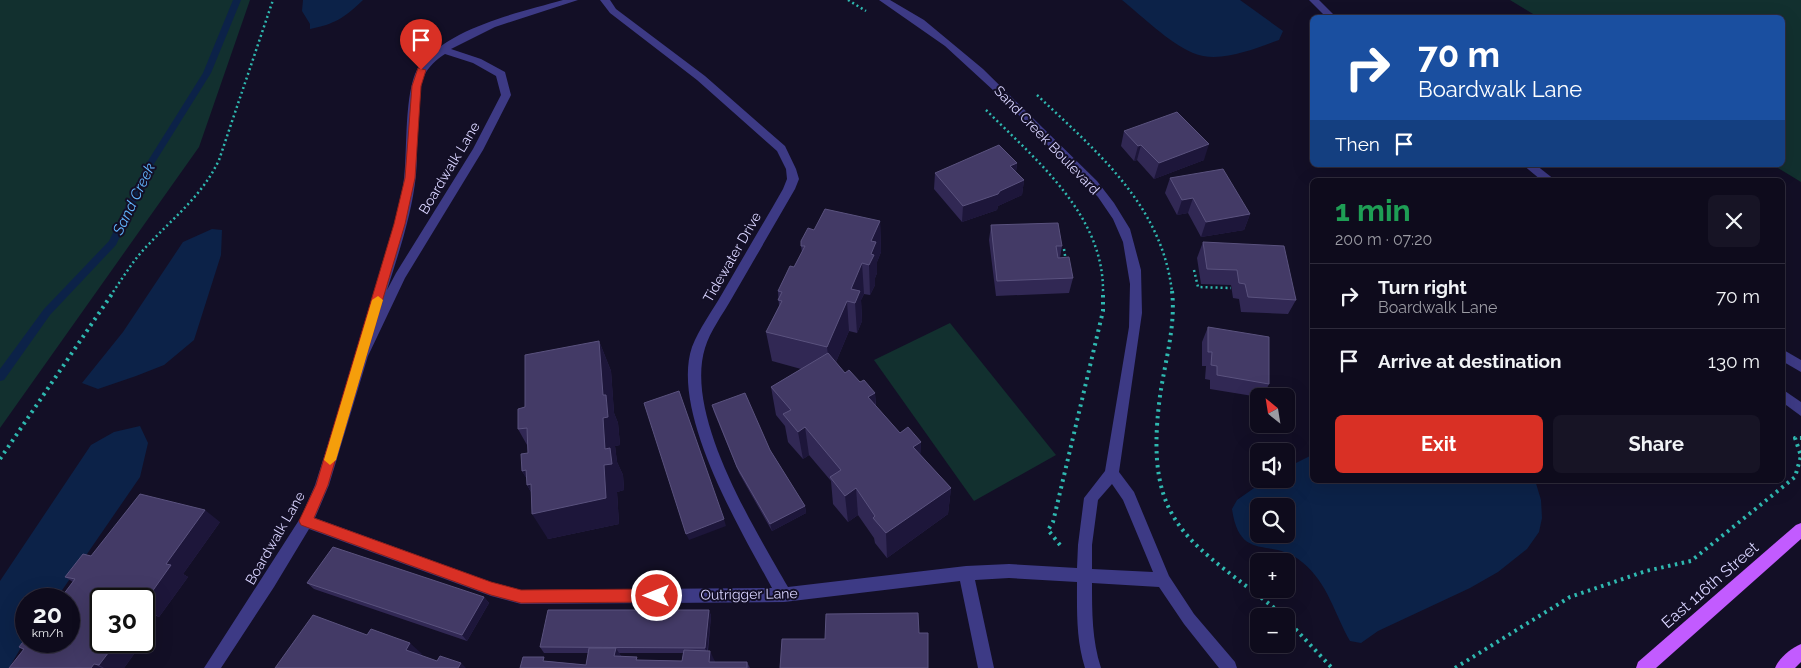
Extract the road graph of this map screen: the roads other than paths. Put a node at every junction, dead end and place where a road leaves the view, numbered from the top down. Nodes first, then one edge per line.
1 (573, 0) edge
2 (605, 0) edge
3 (884, 0) edge
4 (1314, 0) edge
5 (1330, 15) edge
6 (444, 50) junction
7 (1531, 167) edge
8 (1546, 178) edge
9 (362, 356) junction
10 (1785, 356) edge
11 (1801, 367) edge
12 (1785, 397) edge
13 (1801, 410) edge
14 (1112, 473) junction
15 (306, 521) junction
16 (1801, 530) edge
17 (966, 573) junction
18 (1084, 575) junction
19 (1162, 580) junction
20 (784, 595) junction
21 (1801, 652) edge
22 (212, 668) edge
23 (986, 668) edge
24 (1093, 668) edge
25 (1229, 668) edge
26 (1644, 668) edge
27 (1783, 668) edge

1 - 6 street, Boardwalk Lane
2 - 20 street, Tidewater Drive
3 - 14 street, Sand Creek Boulevard
4 - 5 street
6 - 9 street, Boardwalk Lane
6 - 9 street, Boardwalk Lane
7 - 8 street
9 - 15 street, Boardwalk Lane
10 - 11 street
12 - 13 street
14 - 18 street
14 - 19 street
15 - 20 street, Outrigger Lane
15 - 22 street, Boardwalk Lane
16 - 26 main road, East 116th Street
17 - 18 street, Outrigger Lane
17 - 20 street, Outrigger Lane
17 - 23 street
18 - 19 street, Outrigger Lane
18 - 24 street
19 - 25 street
21 - 27 main road

